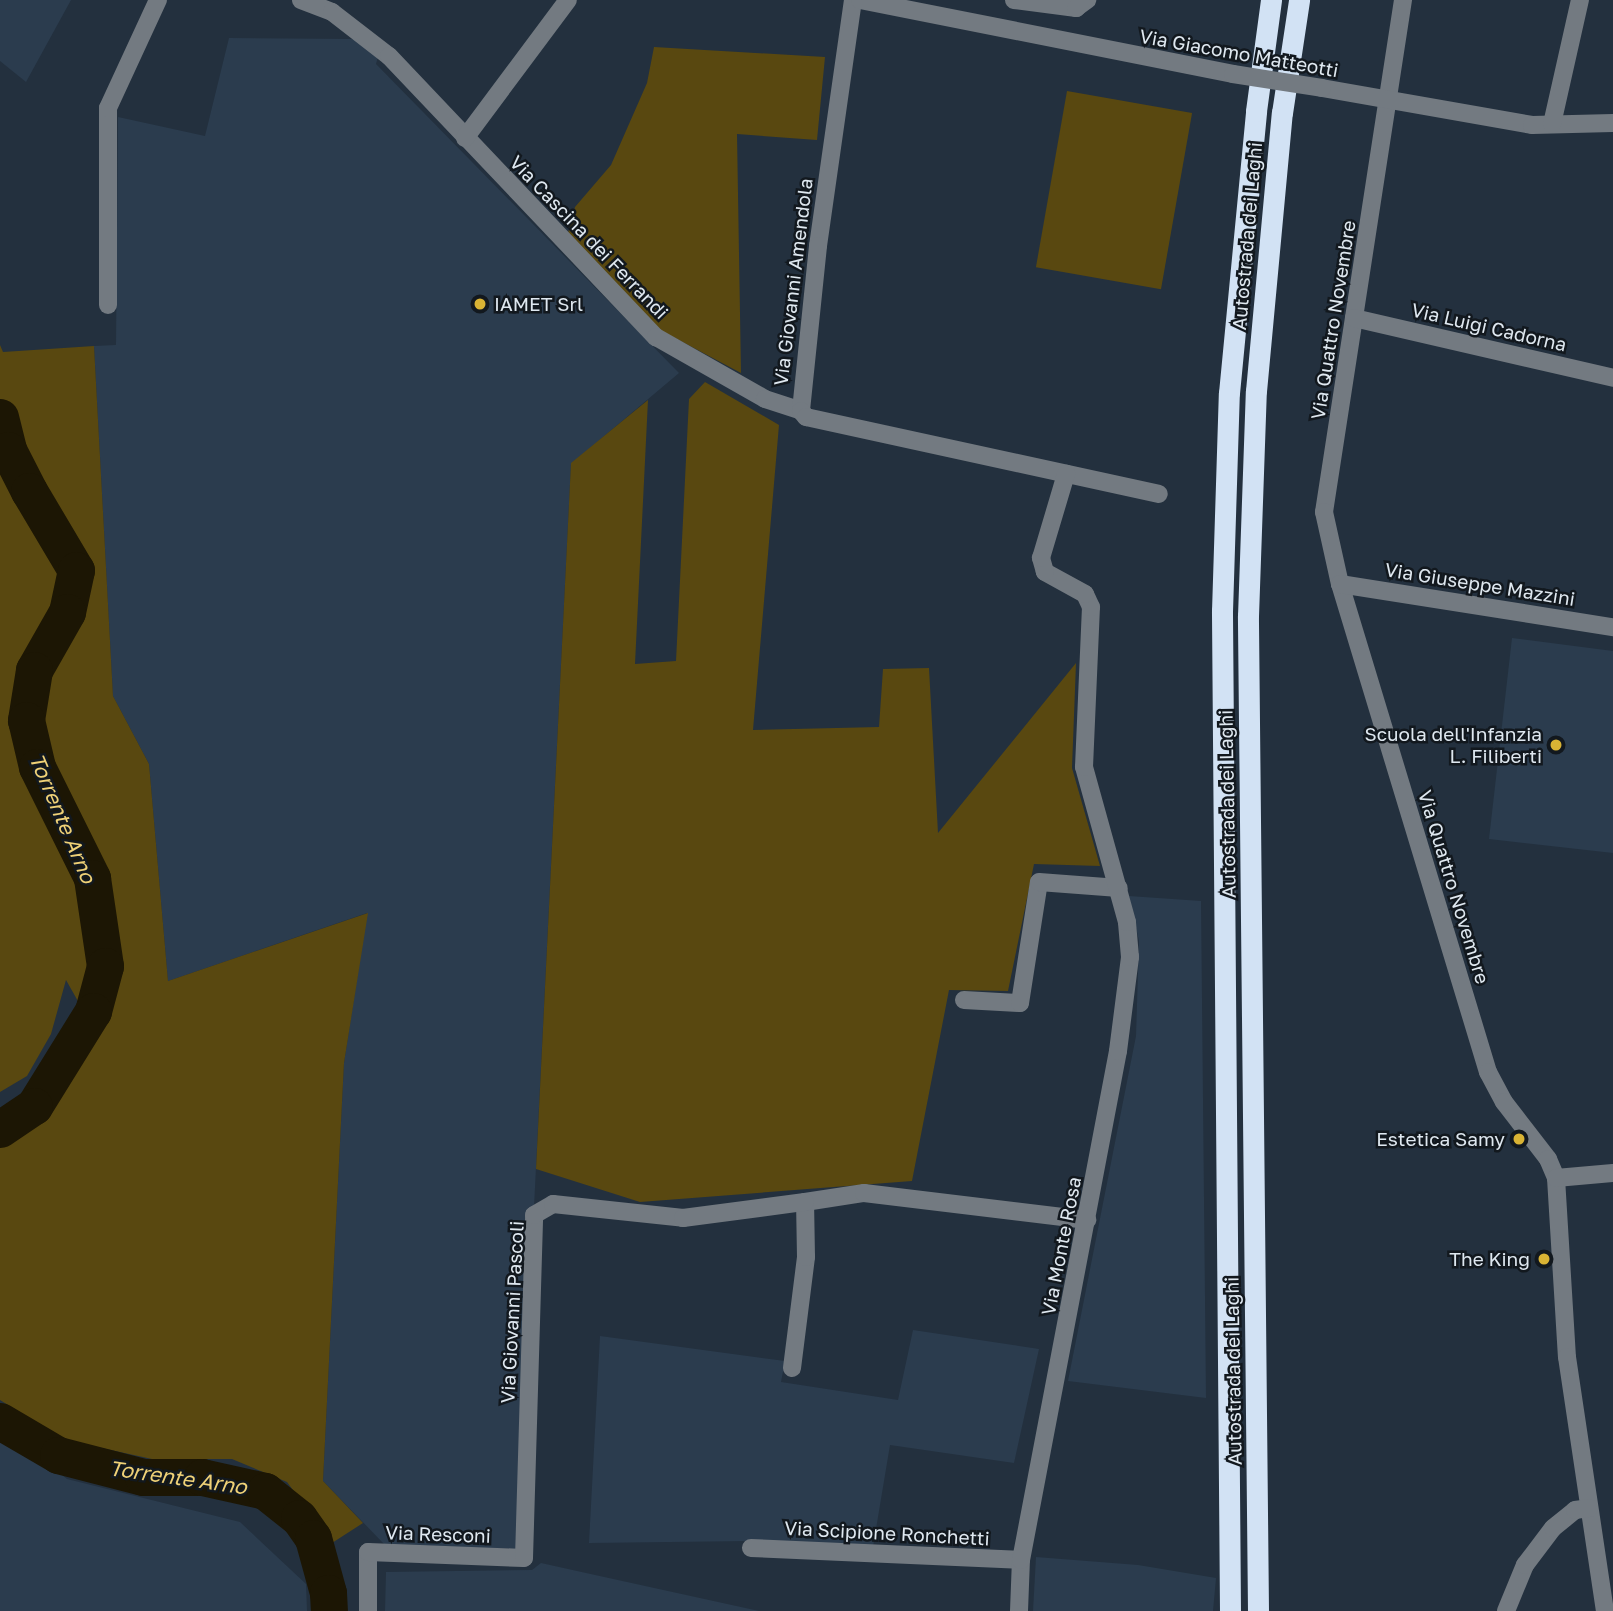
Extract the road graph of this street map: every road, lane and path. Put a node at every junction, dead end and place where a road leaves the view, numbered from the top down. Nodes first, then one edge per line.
1 (158, 0) edge
2 (301, 0) edge
3 (568, 0) edge
4 (853, 0) edge
5 (860, 0) edge
6 (1014, 0) edge
7 (1087, 0) edge
8 (1272, 0) edge
9 (1299, 0) edge
10 (1403, 0) edge
11 (1580, 0) edge
12 (1388, 100) junction
13 (1613, 123) edge
14 (1552, 124) junction
15 (466, 138) junction
16 (108, 304) dead end
17 (1354, 318) junction
18 (1613, 378) edge
19 (801, 411) junction
20 (1066, 474) junction
21 (1159, 494) dead end
22 (1340, 584) junction
23 (1613, 627) edge
24 (1119, 888) junction
25 (964, 1000) dead end
26 (1613, 1173) edge
27 (1556, 1178) junction
28 (805, 1202) junction
29 (1087, 1220) junction
30 (792, 1368) dead end
31 (1589, 1508) junction
32 (751, 1548) dead end
33 (524, 1558) joint
34 (1021, 1560) junction
35 (368, 1611) edge
36 (1019, 1611) edge
37 (1230, 1611) edge
38 (1258, 1611) edge
39 (1506, 1611) edge
40 (1605, 1611) edge

1 - 16 street
2 - 15 street, Via Cascina dei Ferrandi
3 - 15 street
4 - 19 street, Via Giovanni Amendola
5 - 12 street, Via Giacomo Matteotti, bridge
6 - 7 street
8 - 37 highway, Autostrada dei Laghi
9 - 38 highway, Autostrada dei Laghi
10 - 12 street, Via Quattro Novembre
11 - 14 street
12 - 14 street, Via Giacomo Matteotti
12 - 17 street, Via Quattro Novembre
13 - 14 street, Via Giacomo Matteotti
15 - 19 street, Via Cascina dei Ferrandi
17 - 18 street, Via Luigi Cadorna
17 - 22 street, Via Quattro Novembre
19 - 20 street, Via Giovanni Amendola
20 - 21 street, Via Giovanni Amendola
20 - 24 street, Via Monte Rosa
22 - 23 street, Via Giuseppe Mazzini
22 - 27 street, Via Quattro Novembre
24 - 25 street
24 - 29 street, Via Monte Rosa
26 - 27 street
27 - 31 street, Via Quattro Novembre
28 - 29 street, Via Giovanni Pascoli
28 - 30 street
28 - 33 street, Via Giovanni Pascoli
29 - 34 street, Via Monte Rosa
31 - 39 street
31 - 40 street, Via Quattro Novembre
32 - 34 street, Via Scipione Ronchetti
33 - 35 street, Via Resconi
34 - 36 street, Via Monte Rosa

